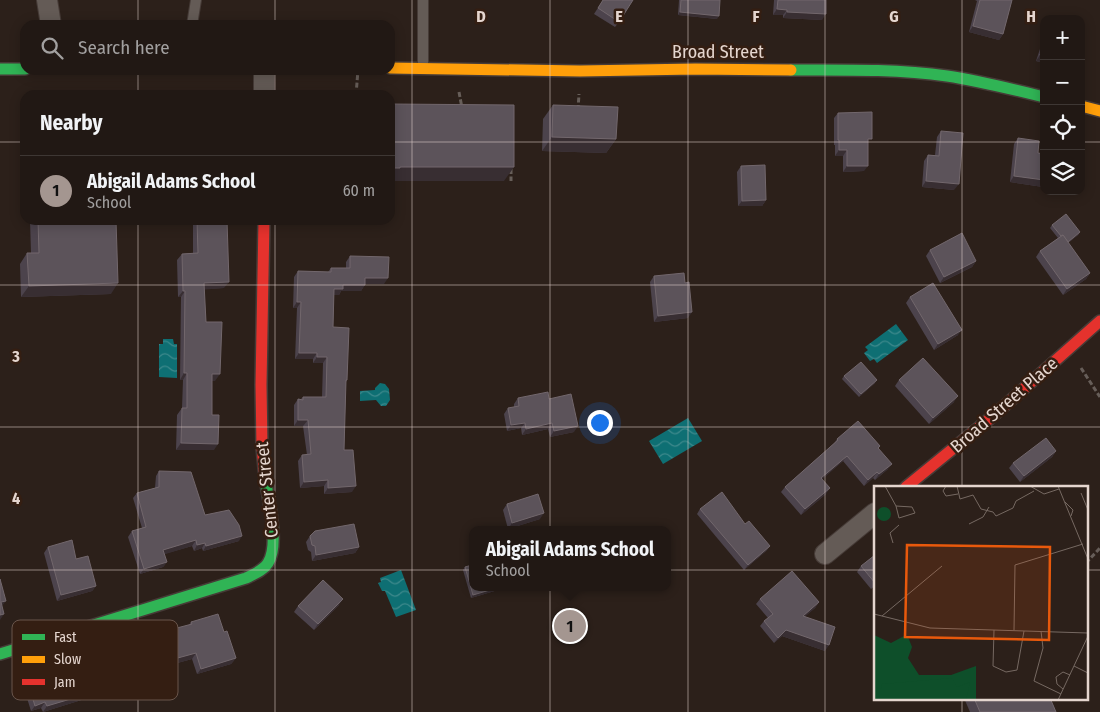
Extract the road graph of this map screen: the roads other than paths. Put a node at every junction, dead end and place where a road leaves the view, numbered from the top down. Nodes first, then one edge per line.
1 (47, 0) edge
2 (196, 0) edge
3 (423, 0) edge
4 (50, 20) edge
5 (193, 20) edge
6 (395, 68) edge
7 (0, 69) edge
8 (20, 69) edge
9 (423, 69) junction
10 (264, 75) edge
11 (264, 90) edge
12 (1040, 96) edge
13 (1085, 107) edge
14 (1100, 111) edge
15 (264, 225) edge
16 (1100, 321) edge
17 (907, 486) edge
18 (874, 514) edge
19 (825, 554) dead end
20 (110, 620) edge
21 (12, 650) edge
22 (0, 654) edge

1 - 4 street
2 - 5 lane
3 - 9 lane
6 - 9 street, Broad Street
7 - 8 street
9 - 12 street, Broad Street
10 - 11 street
13 - 14 street
15 - 20 street, Center Street
16 - 17 street, Broad Street Place
18 - 19 street
21 - 22 street, Center Street

